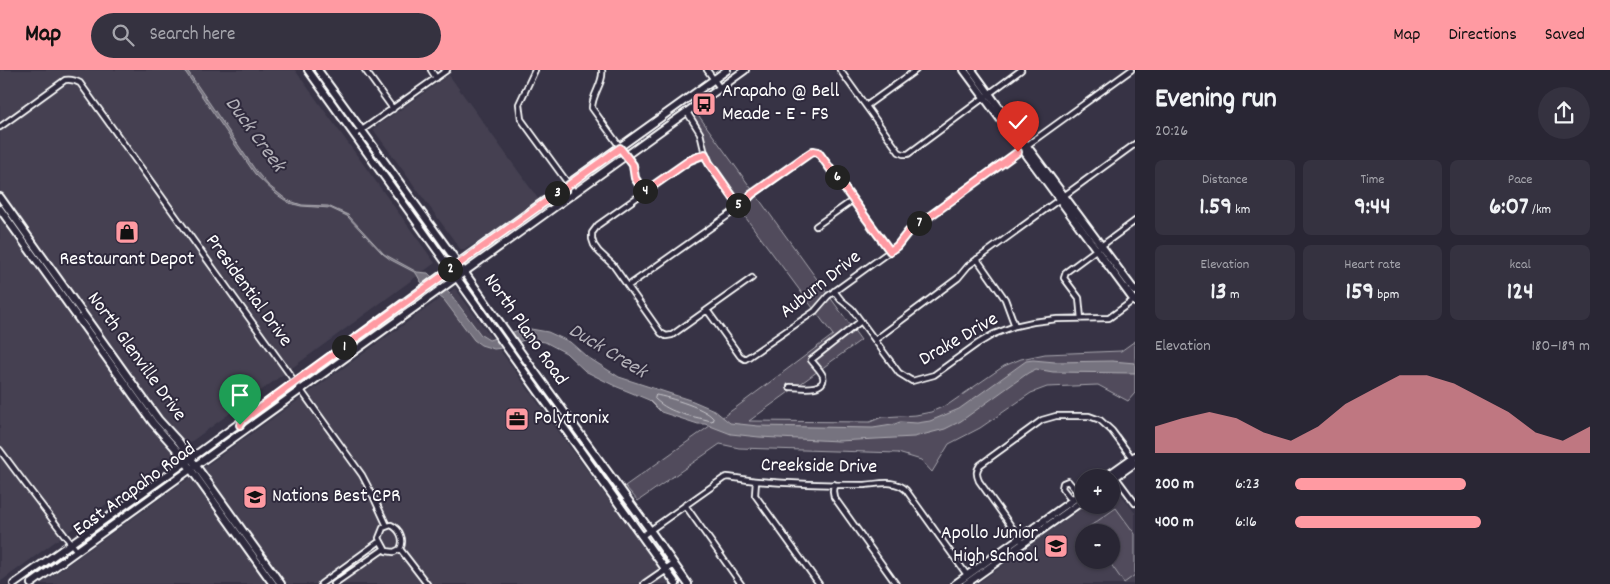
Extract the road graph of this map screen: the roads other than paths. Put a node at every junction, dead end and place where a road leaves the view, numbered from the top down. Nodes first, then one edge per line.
1 (308, 70) edge
2 (318, 70) edge
3 (365, 70) edge
4 (431, 70) edge
5 (446, 70) edge
6 (535, 70) edge
7 (602, 70) edge
8 (707, 70) edge
9 (727, 70) edge
10 (745, 70) edge
11 (840, 70) edge
12 (916, 70) edge
13 (964, 70) edge
14 (972, 70) edge
15 (1021, 70) edge
16 (1131, 70) edge
17 (436, 78) junction
18 (714, 80) junction
19 (720, 88) junction
20 (987, 95) junction
21 (866, 106) junction
22 (393, 109) junction
23 (687, 112) junction
24 (653, 123) junction
25 (667, 126) junction
26 (0, 127) edge
27 (361, 131) junction
28 (355, 135) junction
29 (1135, 144) edge
30 (620, 148) junction
31 (1024, 148) junction
32 (705, 154) junction
33 (626, 155) junction
34 (568, 184) junction
35 (644, 192) junction
36 (575, 193) junction
37 (0, 197) edge
38 (1062, 198) junction
39 (853, 200) junction
40 (740, 207) junction
41 (0, 209) edge
42 (8, 214) junction
43 (1135, 221) edge
44 (816, 226) dead end
45 (1098, 247) junction
46 (890, 251) junction
47 (977, 259) junction
48 (458, 263) junction
49 (450, 269) junction
50 (464, 271) junction
51 (456, 277) junction
52 (752, 278) dead end
53 (628, 286) junction
54 (834, 291) junction
55 (1135, 291) edge
56 (1134, 300) edge
57 (708, 310) junction
58 (1081, 319) junction
59 (861, 321) junction
60 (1015, 326) junction
61 (875, 340) junction
62 (295, 382) junction
63 (790, 387) dead end
64 (301, 390) junction
65 (242, 421) junction
66 (229, 442) junction
67 (0, 450) edge
68 (1134, 459) edge
69 (188, 460) junction
70 (193, 468) junction
71 (1120, 470) edge
72 (756, 481) junction
73 (834, 484) junction
74 (1120, 485) edge
75 (619, 487) junction
76 (611, 493) junction
77 (1075, 503) edge
78 (1135, 503) edge
79 (685, 505) junction
80 (387, 526) junction
81 (650, 530) junction
82 (642, 536) junction
83 (246, 541) junction
84 (380, 541) junction
85 (1021, 541) junction
86 (70, 543) junction
87 (384, 548) junction
88 (400, 549) junction
89 (77, 551) junction
90 (354, 560) junction
91 (674, 564) junction
92 (358, 566) junction
93 (666, 570) junction
94 (332, 576) junction
95 (967, 576) junction
96 (335, 583) edge
97 (14, 584) edge
98 (31, 584) edge
99 (274, 584) edge
100 (281, 584) edge
101 (321, 584) edge
102 (427, 584) edge
103 (645, 584) edge
104 (676, 584) edge
105 (688, 584) edge
106 (741, 584) edge
107 (819, 584) edge
108 (896, 584) edge
109 (955, 584) edge
110 (966, 584) edge

1 - 28 main road, North Plano Road
2 - 27 main road, North Plano Road
3 - 22 street
4 - 17 street
5 - 17 street
6 - 34 street
7 - 30 street
8 - 18 street
9 - 18 main road, East Arapaho Road
10 - 19 main road, East Arapaho Road
11 - 21 street
12 - 21 street
13 - 20 main road
14 - 20 main road
15 - 20 street
16 - 31 street, Auburn Drive
17 - 22 street
18 - 19 street
18 - 24 main road, East Arapaho Road
19 - 23 main road, East Arapaho Road
20 - 21 street
20 - 31 main road
22 - 27 street
23 - 25 main road, East Arapaho Road
23 - 32 street
24 - 25 main road
24 - 30 main road, East Arapaho Road
25 - 33 main road, East Arapaho Road
26 - 62 street, Presidential Drive
27 - 28 street
27 - 48 main road, North Plano Road
28 - 49 main road, North Plano Road
29 - 38 street
30 - 33 street
30 - 34 main road, East Arapaho Road
31 - 38 main road
31 - 46 street, Auburn Drive
32 - 35 street
32 - 40 street
33 - 35 street
33 - 36 main road, East Arapaho Road
34 - 36 street
34 - 48 main road, East Arapaho Road
35 - 53 street
36 - 50 main road, East Arapaho Road
37 - 42 main road, North Glenville Drive
38 - 45 main road
38 - 47 street
39 - 40 street
39 - 44 street
39 - 46 street
40 - 53 street
41 - 42 main road, North Glenville Drive
42 - 69 main road, North Glenville Drive
43 - 45 street
45 - 55 main road
45 - 56 main road
45 - 58 street
46 - 54 street, Auburn Drive
47 - 60 street
47 - 61 street
48 - 49 main road, East Arapaho Road
48 - 50 main road, North Plano Road
49 - 51 main road, North Plano Road
49 - 62 main road, East Arapaho Road
50 - 51 main road, East Arapaho Road
50 - 75 main road, North Plano Road
51 - 64 main road, East Arapaho Road
51 - 76 main road, North Plano Road
52 - 57 street
53 - 57 street
54 - 57 street, Auburn Drive
54 - 59 street, Drake Drive
56 - 58 street, Drake Drive
58 - 60 street, Drake Drive
59 - 61 street, Drake Drive
59 - 63 street
60 - 61 street, Drake Drive
62 - 64 street, Presidential Drive
62 - 65 main road, East Arapaho Road
64 - 66 main road, East Arapaho Road
64 - 80 street, Presidential Drive
65 - 66 main road
65 - 69 main road, East Arapaho Road
66 - 70 main road, East Arapaho Road
67 - 86 street
68 - 71 main road
68 - 85 street
69 - 70 main road, North Glenville Drive
69 - 86 main road, East Arapaho Road
70 - 83 main road, North Glenville Drive
70 - 89 main road, East Arapaho Road
72 - 73 street, Creekside Drive
72 - 79 street, Creekside Drive
72 - 107 street
73 - 95 street, Creekside Drive
73 - 108 street
74 - 78 street
75 - 76 main road
75 - 81 main road, North Plano Road
76 - 82 main road, North Plano Road
77 - 85 main road
79 - 81 street, Creekside Drive
79 - 106 street
80 - 84 street
80 - 88 street, Presidential Drive
81 - 82 street, Creekside Drive
81 - 91 main road, North Plano Road
82 - 93 main road, North Plano Road
83 - 99 main road, North Glenville Drive
83 - 100 main road, North Glenville Drive
84 - 87 street
84 - 90 street
85 - 95 main road
85 - 110 main road
86 - 89 street
86 - 97 main road, East Arapaho Road
87 - 88 street
87 - 92 street
88 - 102 street, Presidential Drive
89 - 98 main road, East Arapaho Road
90 - 92 street
90 - 94 street
91 - 93 main road
91 - 105 main road, North Plano Road
92 - 96 street
93 - 103 main road
93 - 104 main road, North Plano Road
94 - 96 street
94 - 101 street
95 - 109 main road

